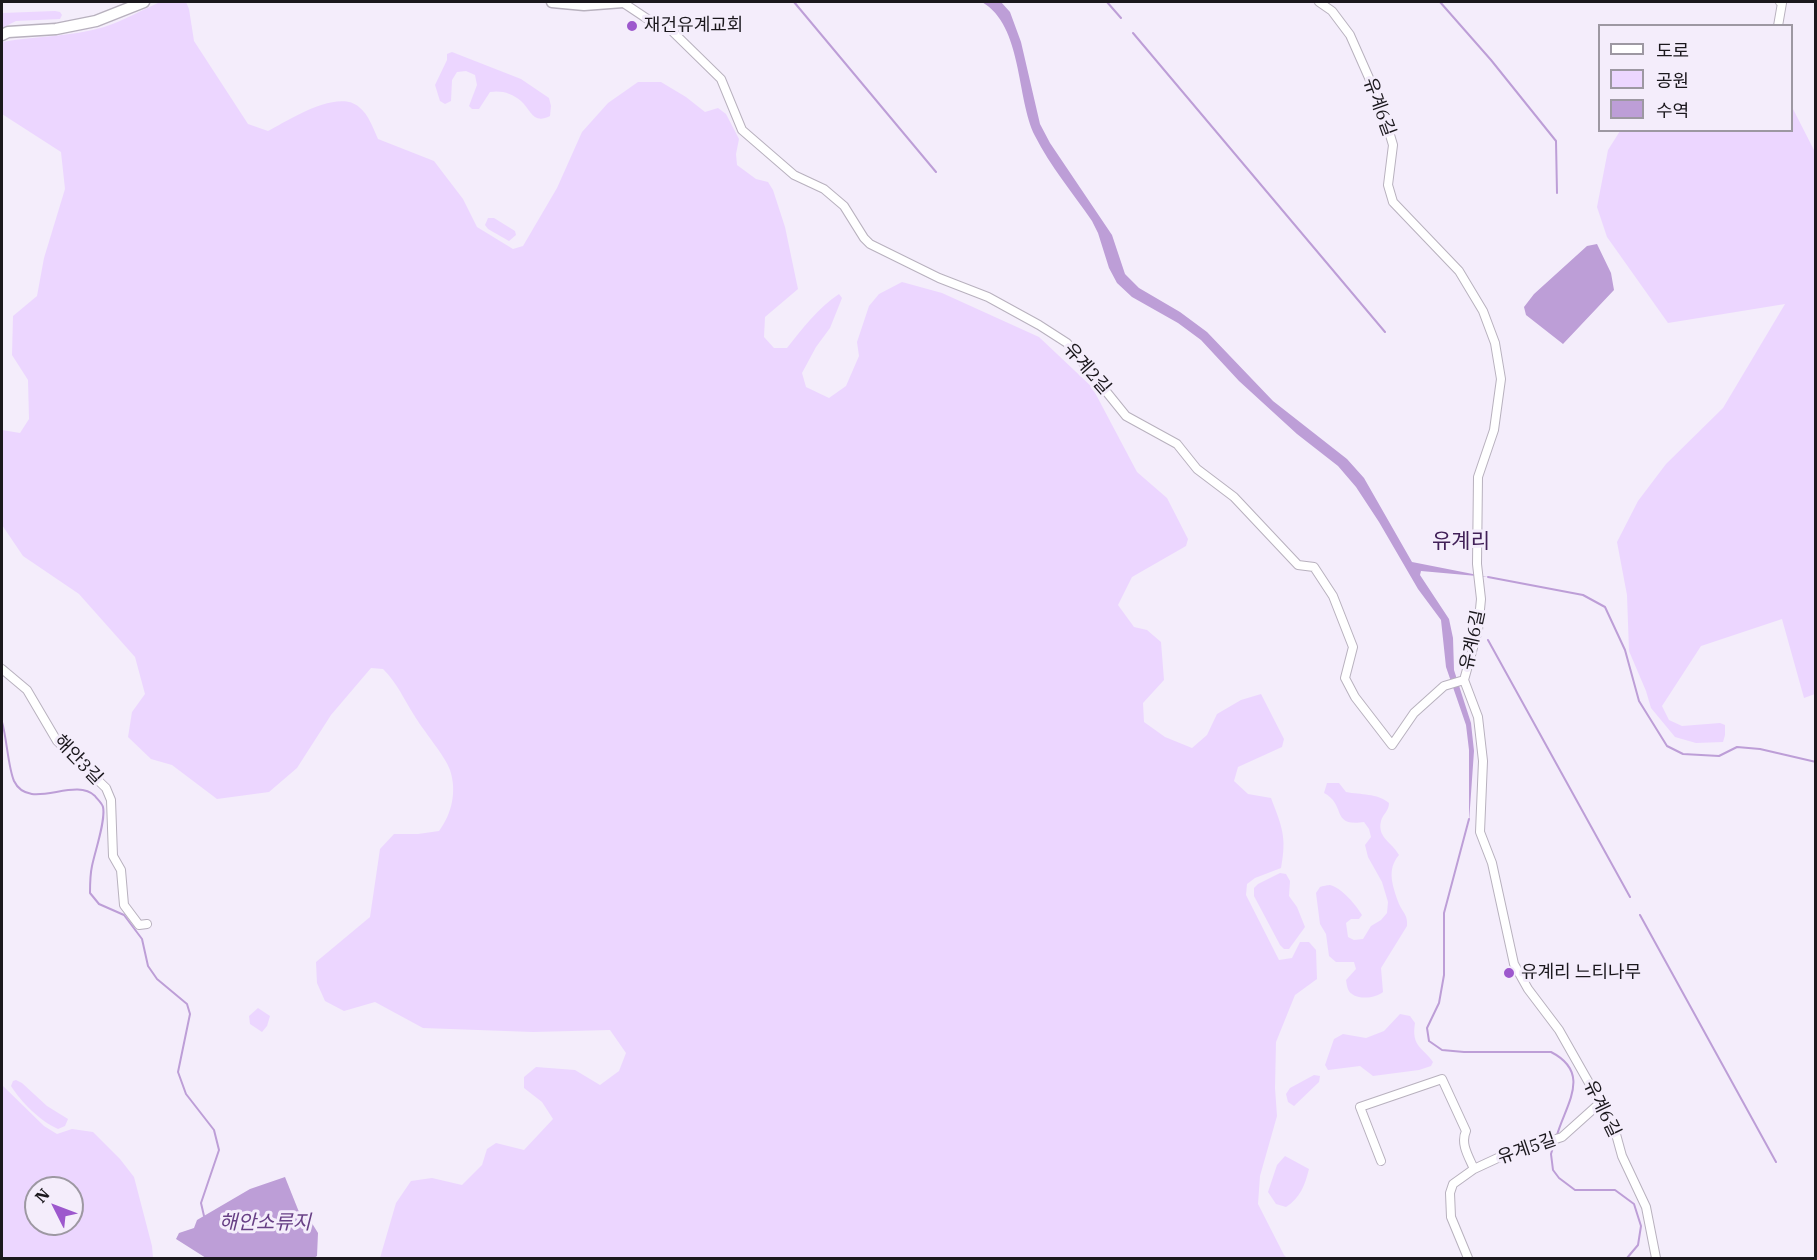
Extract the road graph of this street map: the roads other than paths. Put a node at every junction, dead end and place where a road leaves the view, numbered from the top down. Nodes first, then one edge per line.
1 (144, 2) edge
2 (552, 2) edge
3 (623, 2) edge
4 (1319, 2) edge
5 (1780, 2) edge
6 (1778, 24) edge
7 (2, 35) edge
8 (2, 669) edge
9 (1464, 680) junction
10 (147, 924) dead end
11 (1601, 1102) junction
12 (1381, 1161) dead end
13 (1474, 1169) junction
14 (1468, 1258) edge
15 (1656, 1258) edge

1 - 7 street
2 - 3 street
3 - 9 street, 유계2길
4 - 9 street, 유계6길
5 - 6 street
8 - 10 street, 해안3길
9 - 11 street, 유계6길
11 - 13 street, 유계5길
11 - 15 street, 유계6길
12 - 13 street
13 - 14 street, 유계5길

